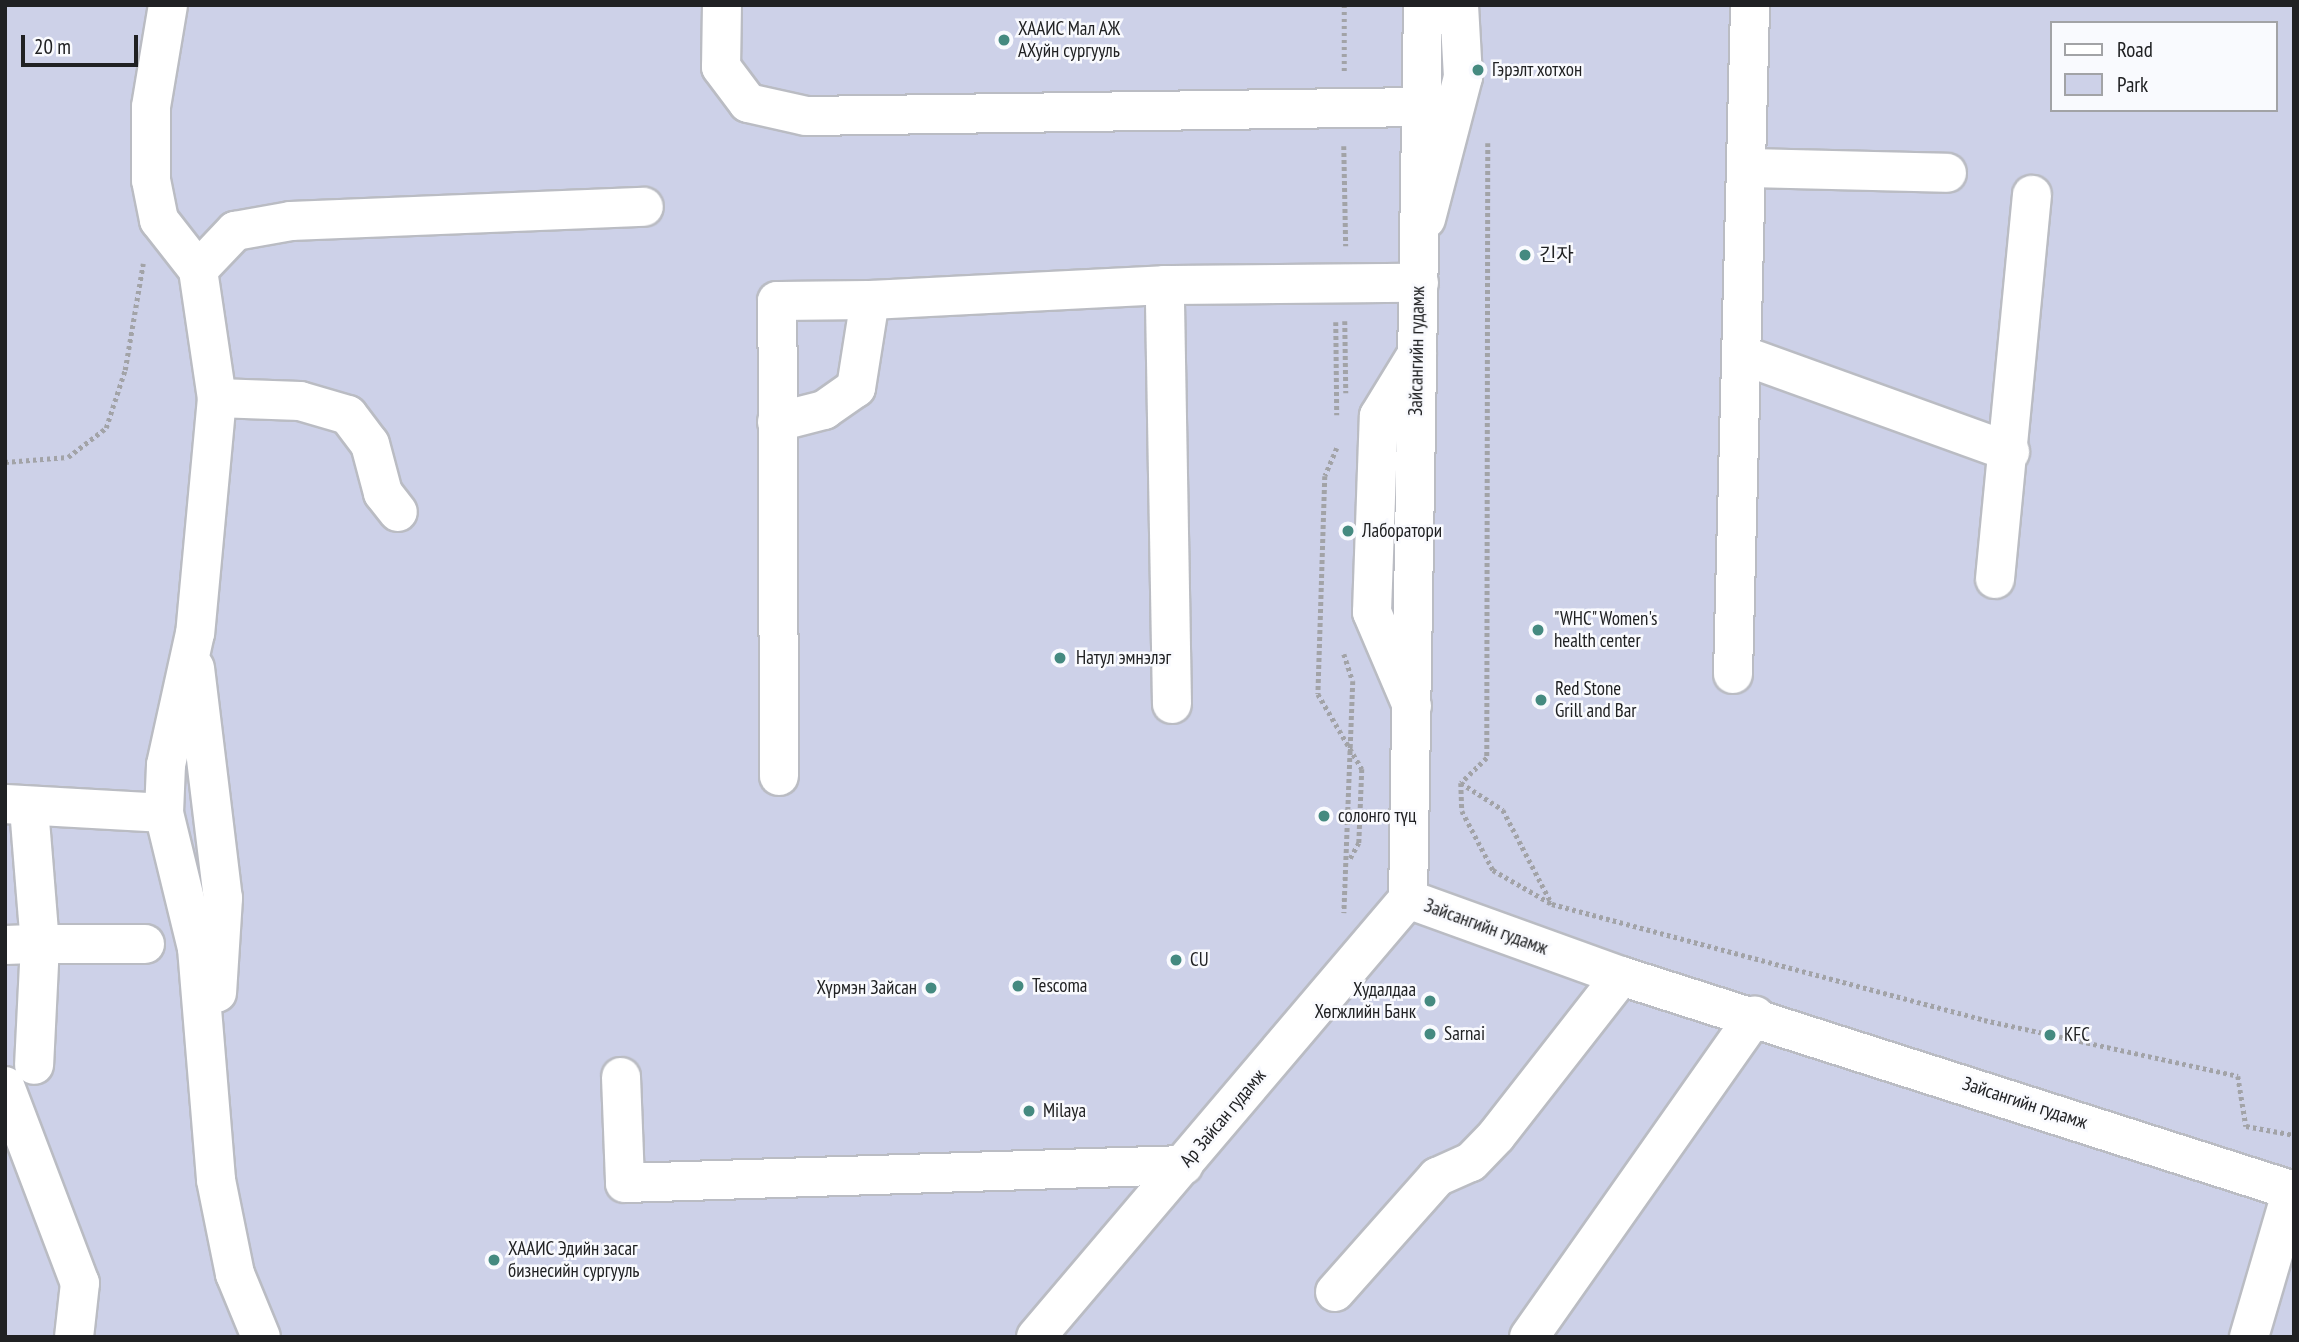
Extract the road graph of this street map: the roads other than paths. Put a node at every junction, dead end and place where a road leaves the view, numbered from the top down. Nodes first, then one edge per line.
1 (168, 5) edge
2 (722, 5) edge
3 (1423, 5) edge
4 (1459, 5) edge
5 (1750, 5) edge
6 (1422, 107) junction
7 (1748, 168) junction
8 (1947, 173) dead end
9 (2032, 195) dead end
10 (643, 207) dead end
11 (1419, 265) junction
12 (198, 270) junction
13 (1165, 285) junction
14 (870, 300) junction
15 (1745, 356) junction
16 (217, 398) junction
17 (777, 422) junction
18 (2010, 452) junction
19 (398, 512) dead end
20 (1995, 579) dead end
21 (194, 645) junction
22 (1733, 674) dead end
23 (1172, 704) dead end
24 (779, 776) dead end
25 (17, 806) edge
26 (164, 813) junction
27 (1408, 899) junction
28 (145, 944) dead end
29 (22, 945) edge
30 (1621, 976) junction
31 (1755, 1015) junction
32 (203, 1035) junction
33 (20, 1075) edge
34 (621, 1077) dead end
35 (1184, 1165) junction
36 (2293, 1191) edge
37 (1335, 1292) dead end
38 (75, 1337) edge
39 (261, 1337) edge
40 (1036, 1337) edge
41 (1529, 1337) edge
42 (2249, 1337) edge

1 - 12 street
2 - 6 street
3 - 6 street, Зайсангийн гудамж
4 - 11 street
5 - 7 street
6 - 11 street, Зайсангийн гудамж
7 - 8 street
7 - 15 street
9 - 18 street
10 - 12 street
11 - 13 street
11 - 27 street, Зайсангийн гудамж
12 - 16 street
13 - 14 street
13 - 23 street
14 - 17 street
14 - 17 street
15 - 18 street
15 - 22 street
16 - 19 street
16 - 21 street
17 - 24 street
18 - 20 street
21 - 26 street
21 - 32 street
25 - 26 street
25 - 29 street
26 - 32 street
27 - 30 street, Зайсангийн гудамж
27 - 35 street, Ар Зайсан гудамж
28 - 29 street
29 - 33 street
30 - 31 street, Зайсангийн гудамж
30 - 37 street
31 - 36 street, Зайсангийн гудамж
31 - 41 street
32 - 39 street
33 - 38 street
34 - 35 street
35 - 40 street, Ар Зайсан гудамж
36 - 42 street

